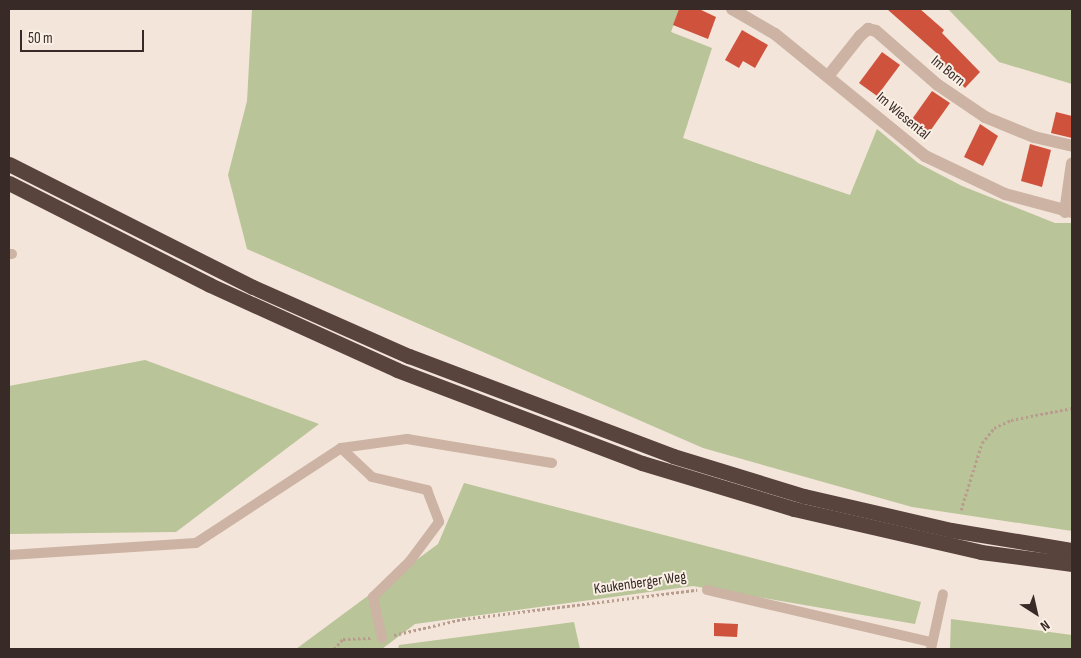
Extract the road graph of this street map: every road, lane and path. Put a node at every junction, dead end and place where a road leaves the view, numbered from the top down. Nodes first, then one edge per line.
1 (732, 9) edge
2 (830, 76) junction
3 (1072, 146) edge
4 (9, 164) edge
5 (1072, 164) edge
6 (9, 183) edge
7 (1068, 212) edge
8 (1072, 408) edge
9 (342, 448) junction
10 (552, 463) dead end
11 (961, 510) dead end
12 (1072, 550) edge
13 (9, 555) edge
14 (1072, 564) edge
15 (707, 590) joint
16 (943, 594) dead end
17 (382, 638) junction
18 (931, 645) edge
19 (334, 649) edge

1 - 2 street, Im Wiesental
2 - 3 street, Im Born
2 - 7 street, Im Wiesental
4 - 12 highway
5 - 7 street
6 - 14 highway
8 - 11 path
9 - 10 lane
9 - 13 lane
9 - 17 lane
15 - 17 path, Kaukenberger Weg
15 - 18 lane, Kaukenberger Weg
16 - 18 lane
17 - 19 path, Kaukenberger Weg

